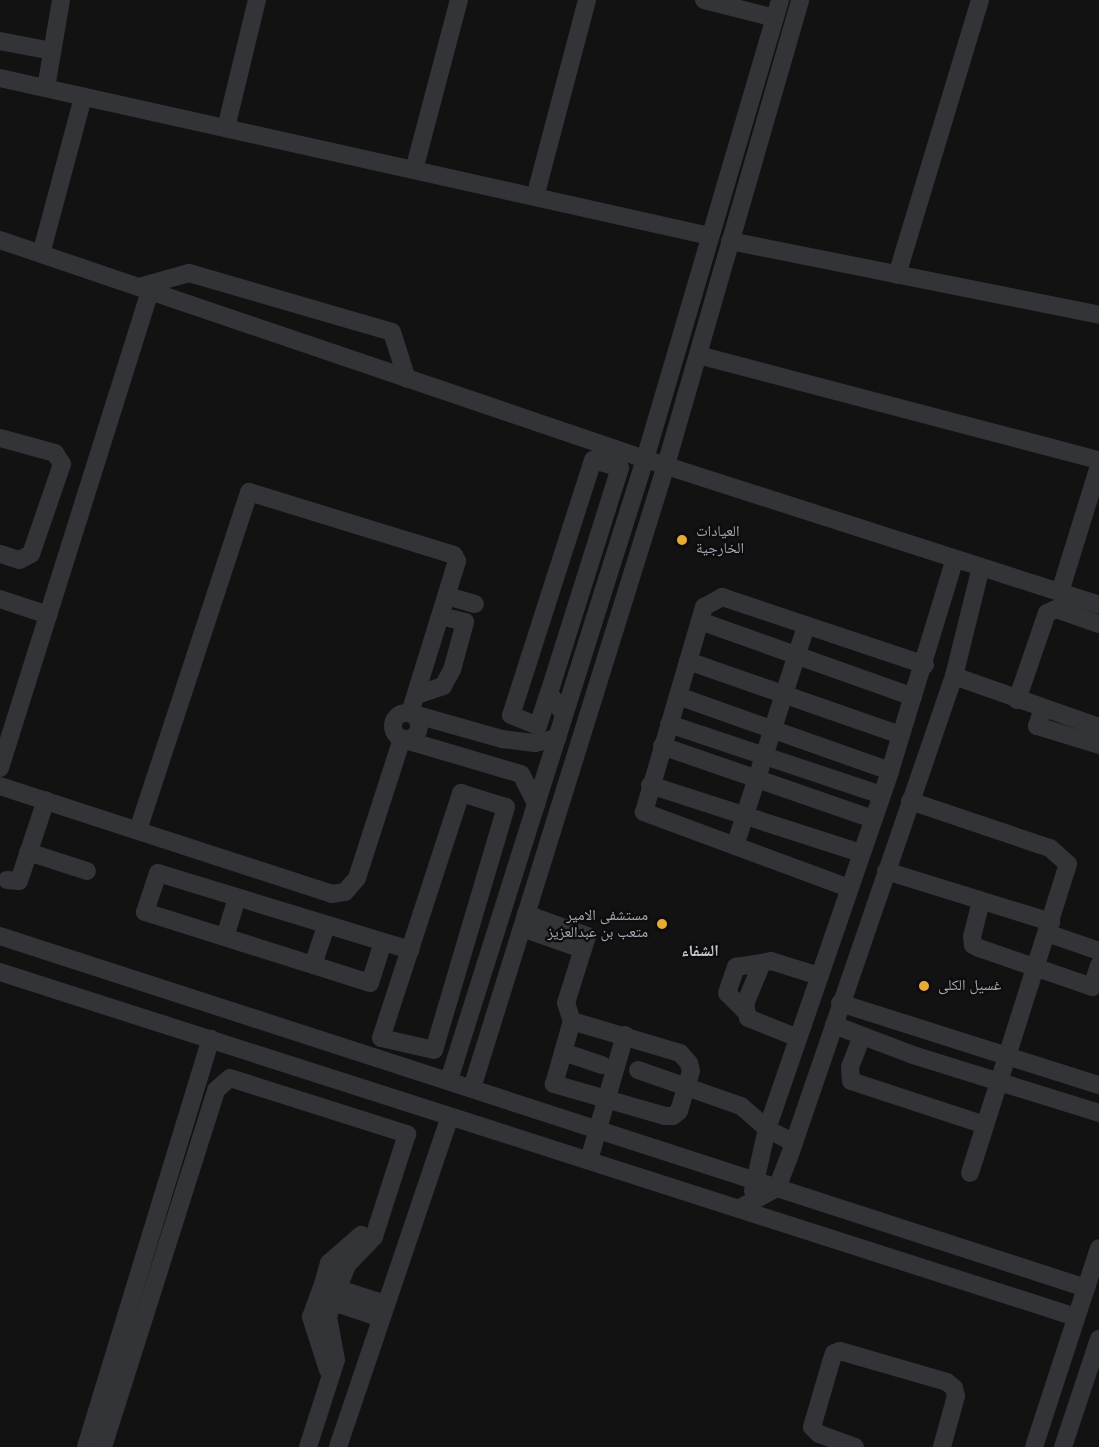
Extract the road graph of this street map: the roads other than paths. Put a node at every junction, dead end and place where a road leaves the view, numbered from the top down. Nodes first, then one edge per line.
1 (61, 0) edge
2 (257, 0) edge
3 (459, 0) edge
4 (587, 0) edge
5 (704, 0) edge
6 (800, 0) edge
7 (980, 0) edge
8 (777, 9) edge
9 (0, 41) edge
10 (52, 51) junction
11 (0, 78) edge
12 (46, 88) junction
13 (83, 96) junction
14 (226, 129) junction
15 (414, 170) junction
16 (535, 197) junction
17 (710, 236) junction
18 (0, 240) edge
19 (730, 241) junction
20 (41, 254) junction
21 (897, 275) junction
22 (145, 289) junction
23 (1099, 315) edge
24 (698, 355) junction
25 (407, 379) junction
26 (0, 438) edge
27 (645, 459) junction
28 (1099, 460) edge
29 (666, 465) junction
30 (1099, 466) edge
31 (632, 500) junction
32 (608, 506) junction
33 (0, 554) edge
34 (955, 559) junction
35 (981, 567) junction
36 (1060, 592) junction
37 (447, 596) junction
38 (0, 599) edge
39 (475, 604) dead end
40 (1099, 605) edge
41 (48, 615) junction
42 (441, 616) junction
43 (700, 621) junction
44 (1099, 624) edge
45 (806, 626) junction
46 (796, 656) junction
47 (688, 661) junction
48 (925, 665) junction
49 (954, 676) junction
50 (549, 693) junction
51 (417, 695) junction
52 (784, 695) junction
53 (678, 696) junction
54 (914, 697) junction
55 (1017, 700) junction
56 (1044, 708) junction
57 (410, 713) junction
58 (563, 713) junction
59 (669, 724) junction
60 (1099, 727) edge
61 (773, 729) junction
62 (901, 735) junction
63 (557, 738) junction
64 (402, 739) junction
65 (1099, 745) edge
66 (662, 746) junction
67 (764, 755) junction
68 (0, 768) edge
69 (890, 771) junction
70 (757, 779) junction
71 (651, 785) junction
72 (0, 786) edge
73 (881, 795) junction
74 (46, 800) junction
75 (910, 801) junction
76 (536, 804) junction
77 (745, 816) junction
78 (873, 819) junction
79 (138, 830) junction
80 (735, 846) junction
81 (28, 852) junction
82 (860, 853) junction
83 (87, 871) dead end
84 (886, 871) junction
85 (7, 880) dead end
86 (511, 884) junction
87 (849, 888) junction
88 (481, 890) junction
89 (237, 898) junction
90 (981, 901) junction
91 (501, 914) junction
92 (524, 921) junction
93 (326, 926) junction
94 (1049, 928) junction
95 (0, 936) edge
96 (225, 937) junction
97 (383, 942) junction
98 (410, 950) junction
99 (1099, 951) edge
100 (313, 965) junction
101 (1099, 965) edge
102 (1036, 968) junction
103 (0, 972) edge
104 (819, 976) junction
105 (840, 1003) junction
106 (572, 1021) junction
107 (834, 1025) junction
108 (626, 1035) junction
109 (862, 1036) junction
110 (798, 1038) junction
111 (211, 1040) junction
112 (563, 1052) junction
113 (1006, 1056) junction
114 (602, 1065) dead end
115 (638, 1070) dead end
116 (449, 1080) junction
117 (998, 1082) junction
118 (1099, 1085) edge
119 (687, 1086) junction
120 (472, 1088) junction
121 (609, 1099) junction
122 (1099, 1113) edge
123 (450, 1116) junction
124 (985, 1125) junction
125 (601, 1129) junction
126 (767, 1129) junction
127 (794, 1143) junction
128 (589, 1160) junction
129 (970, 1173) dead end
130 (752, 1179) junction
131 (777, 1188) junction
132 (752, 1208) junction
133 (1099, 1248) edge
134 (1086, 1288) junction
135 (328, 1293) junction
136 (384, 1311) junction
137 (1076, 1317) junction
138 (1099, 1339) edge
139 (813, 1428) junction
140 (86, 1447) edge
141 (103, 1447) edge
142 (308, 1447) edge
143 (338, 1447) edge
144 (807, 1447) edge
145 (855, 1447) edge
146 (942, 1447) edge
147 (1034, 1447) edge
148 (1064, 1447) edge

1 - 10 street
2 - 14 street
3 - 15 street
4 - 16 street
5 - 8 street
6 - 19 street
7 - 21 street
8 - 17 street
9 - 10 street
10 - 12 street
11 - 12 street
12 - 13 street
13 - 14 street
13 - 20 street
14 - 15 street
15 - 16 street
16 - 17 street
17 - 27 street
18 - 20 street
19 - 21 street
19 - 24 street
20 - 22 street
21 - 23 street
22 - 25 street
22 - 25 street
22 - 41 street
24 - 28 street
24 - 29 street
25 - 27 street
26 - 33 street
27 - 29 street
27 - 31 street
29 - 34 street
29 - 92 street
30 - 36 street
31 - 32 street
31 - 58 street
32 - 50 street
32 - 50 street
34 - 35 street
34 - 48 street
35 - 36 street
35 - 49 street
36 - 40 street
37 - 39 street
37 - 42 street
37 - 79 street
38 - 41 street
41 - 68 street
42 - 51 street
42 - 51 street
43 - 45 street
43 - 46 street
43 - 47 street
44 - 55 street
45 - 46 street
45 - 48 street
46 - 52 street
46 - 54 street
47 - 52 street
47 - 53 street
48 - 54 street
49 - 55 street
49 - 75 street
50 - 58 street
51 - 57 street
52 - 61 street
52 - 62 street
53 - 59 street
53 - 61 street
54 - 62 street
55 - 56 street
56 - 60 street
56 - 65 street
57 - 63 street
57 - 64 street
58 - 63 street
59 - 66 street
59 - 67 street
61 - 67 street
61 - 69 street
62 - 69 street
63 - 76 street
64 - 76 street
64 - 79 street
66 - 70 street
66 - 71 street
67 - 70 street
67 - 73 street
69 - 73 street
70 - 77 street
70 - 78 street
71 - 77 street
71 - 80 street
72 - 74 street
73 - 78 street
74 - 79 street
74 - 81 street
75 - 84 street
75 - 94 street
76 - 86 street
77 - 80 street
77 - 82 street
78 - 82 street
80 - 87 street
81 - 83 street
81 - 85 street
82 - 87 street
84 - 90 street
84 - 105 street
86 - 88 street
86 - 91 street
87 - 104 street
88 - 98 street
88 - 98 street
89 - 93 street
89 - 96 street
89 - 96 street
90 - 94 street
90 - 102 street
91 - 92 street
91 - 116 street
92 - 106 street
92 - 120 street
93 - 97 street
93 - 100 street
94 - 99 street
94 - 102 street
95 - 116 street
96 - 100 street
97 - 98 street
97 - 100 street
101 - 102 street
102 - 113 street
103 - 111 street
104 - 110 street
104 - 110 street
105 - 107 street
105 - 113 street
106 - 108 street
106 - 112 street
107 - 109 street
107 - 127 street
108 - 119 street
108 - 121 street
109 - 117 street
109 - 124 street
110 - 126 street
111 - 123 street
111 - 140 street
112 - 114 street
112 - 121 street
113 - 117 street
113 - 118 street
115 - 119 street
116 - 120 street
117 - 122 street
117 - 124 street
119 - 121 street
119 - 126 street
120 - 125 street
121 - 125 street
123 - 128 street
123 - 136 street
124 - 129 street
125 - 128 street
125 - 130 street
126 - 127 street
126 - 130 street
127 - 131 street
128 - 132 street
130 - 131 street
130 - 132 street
131 - 132 street
131 - 134 street
132 - 137 street
133 - 134 street
134 - 137 street
135 - 136 street
135 - 141 street
135 - 142 street
136 - 143 street
137 - 147 street
138 - 148 street
139 - 144 street
139 - 145 street
139 - 146 street

